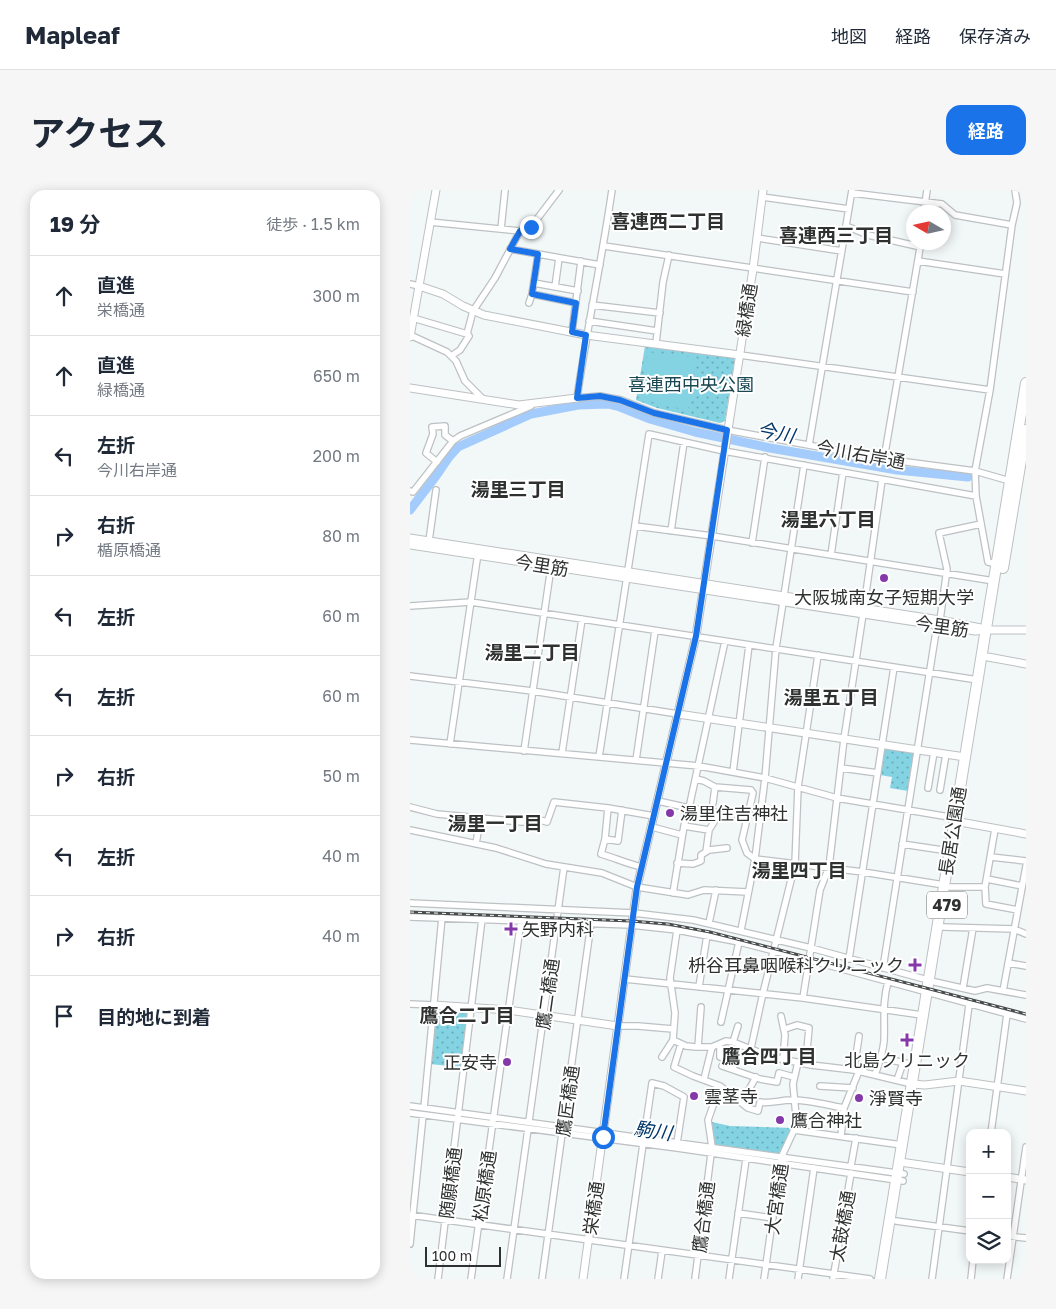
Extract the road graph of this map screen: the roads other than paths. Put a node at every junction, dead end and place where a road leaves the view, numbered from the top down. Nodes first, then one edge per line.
1 (436, 190) edge
2 (505, 190) edge
3 (559, 190) edge
4 (612, 190) edge
5 (927, 190) edge
6 (1015, 190) edge
7 (852, 191) edge
8 (762, 193) edge
9 (925, 203) junction
10 (849, 208) junction
11 (430, 222) junction
12 (1012, 225) junction
13 (846, 226) junction
14 (501, 229) junction
15 (520, 231) junction
16 (757, 238) junction
17 (906, 242) edge
18 (604, 246) junction
19 (510, 249) junction
20 (920, 250) edge
21 (842, 252) junction
22 (538, 254) junction
23 (668, 255) junction
24 (559, 258) junction
25 (581, 261) junction
26 (918, 261) junction
27 (600, 264) junction
28 (752, 269) junction
29 (1005, 274) junction
30 (837, 280) junction
31 (534, 283) junction
32 (410, 284) edge
33 (419, 286) junction
34 (554, 287) junction
35 (578, 291) junction
36 (913, 292) junction
37 (532, 294) junction
38 (529, 303) dead end
39 (576, 303) junction
40 (592, 305) junction
41 (473, 311) junction
42 (660, 313) junction
43 (414, 318) junction
44 (589, 321) junction
45 (657, 331) junction
46 (572, 332) junction
47 (466, 334) junction
48 (586, 335) junction
49 (410, 336) edge
50 (656, 344) junction
51 (740, 355) junction
52 (451, 356) junction
53 (822, 366) junction
54 (897, 377) junction
55 (1026, 383) edge
56 (410, 388) edge
57 (990, 390) junction
58 (577, 398) junction
59 (483, 399) junction
60 (535, 404) junction
61 (727, 430) junction
62 (1026, 430) edge
63 (453, 441) junction
64 (684, 442) junction
65 (809, 445) junction
66 (724, 449) junction
67 (765, 457) junction
68 (884, 459) junction
69 (437, 462) junction
70 (804, 465) junction
71 (975, 471) junction
72 (843, 472) junction
73 (882, 480) junction
74 (1018, 481) edge
75 (436, 490) dead end
76 (410, 491) edge
77 (976, 496) junction
78 (981, 524) junction
79 (635, 526) junction
80 (671, 531) junction
81 (712, 536) junction
82 (410, 538) edge
83 (429, 540) junction
84 (752, 543) junction
85 (410, 545) edge
86 (791, 550) junction
87 (479, 552) junction
88 (831, 555) junction
89 (870, 561) junction
90 (997, 564) junction
91 (551, 567) junction
92 (946, 573) junction
93 (628, 575) junction
94 (994, 581) junction
95 (703, 586) junction
96 (783, 599) junction
97 (471, 602) junction
98 (410, 606) edge
99 (863, 611) junction
100 (544, 613) junction
101 (582, 619) junction
102 (938, 622) junction
103 (620, 625) junction
104 (989, 630) junction
105 (1026, 630) edge
106 (655, 631) junction
107 (696, 636) junction
108 (725, 641) junction
109 (749, 645) junction
110 (776, 648) junction
111 (818, 656) junction
112 (988, 657) junction
113 (855, 660) junction
114 (1026, 664) edge
115 (894, 667) junction
116 (929, 672) junction
117 (410, 676) edge
118 (978, 680) junction
119 (460, 681) junction
120 (532, 691) junction
121 (571, 697) junction
122 (608, 703) junction
123 (643, 709) junction
124 (678, 714) junction
125 (709, 718) junction
126 (739, 723) junction
127 (769, 728) junction
128 (806, 733) junction
129 (844, 739) junction
130 (410, 740) edge
131 (450, 744) junction
132 (882, 744) junction
133 (917, 750) junction
134 (524, 751) junction
135 (934, 752) junction
136 (562, 753) junction
137 (946, 754) junction
138 (965, 756) junction
139 (600, 757) junction
140 (636, 760) junction
141 (666, 763) junction
142 (698, 766) junction
143 (841, 768) junction
144 (733, 772) junction
145 (878, 773) junction
146 (765, 778) junction
147 (696, 779) junction
148 (715, 787) junction
149 (798, 787) junction
150 (928, 788) dead end
151 (940, 790) dead end
152 (837, 798) junction
153 (658, 801) junction
154 (713, 803) dead end
155 (873, 804) junction
156 (410, 807) edge
157 (608, 808) junction
158 (690, 808) junction
159 (907, 809) junction
160 (622, 810) junction
161 (716, 813) junction
162 (749, 814) junction
163 (654, 816) junction
164 (480, 818) junction
165 (957, 820) junction
166 (684, 826) junction
167 (652, 827) junction
168 (995, 829) junction
169 (410, 830) edge
170 (709, 830) junction
171 (1026, 834) edge
172 (682, 835) junction
173 (605, 839) junction
174 (476, 844) junction
175 (902, 844) junction
176 (727, 848) dead end
177 (949, 851) junction
178 (706, 852) junction
179 (991, 857) junction
180 (755, 859) junction
181 (1026, 861) edge
182 (677, 863) junction
183 (795, 864) junction
184 (1026, 866) edge
185 (564, 867) junction
186 (642, 867) junction
187 (829, 867) junction
188 (863, 872) junction
189 (897, 877) junction
190 (987, 880) junction
191 (947, 886) junction
192 (1022, 886) junction
193 (637, 887) junction
194 (985, 887) junction
195 (716, 890) junction
196 (748, 892) junction
197 (673, 893) junction
198 (410, 903) edge
199 (558, 909) junction
200 (1018, 910) junction
201 (634, 914) junction
202 (410, 917) edge
203 (442, 917) junction
204 (482, 919) junction
205 (521, 920) junction
206 (557, 922) junction
207 (591, 923) junction
208 (709, 923) junction
209 (632, 925) junction
210 (944, 927) junction
211 (973, 928) junction
212 (1014, 929) junction
213 (677, 930) junction
214 (741, 930) junction
215 (1026, 934) edge
216 (707, 935) junction
217 (777, 940) junction
218 (739, 942) junction
219 (811, 948) junction
220 (774, 951) junction
221 (849, 959) junction
222 (809, 960) junction
223 (1008, 963) junction
224 (1026, 966) edge
225 (882, 968) junction
226 (625, 979) junction
227 (932, 981) junction
228 (888, 982) junction
229 (670, 984) junction
230 (699, 987) junction
231 (963, 988) junction
232 (728, 990) junction
233 (1003, 991) junction
234 (930, 992) junction
235 (763, 993) junction
236 (1026, 995) edge
237 (803, 998) junction
238 (410, 1004) edge
239 (969, 1004) junction
240 (434, 1006) junction
241 (701, 1006) dead end
242 (472, 1008) junction
243 (884, 1008) junction
244 (508, 1010) junction
245 (1007, 1014) junction
246 (922, 1015) junction
247 (543, 1016) junction
248 (781, 1016) dead end
249 (1026, 1019) edge
250 (578, 1020) junction
251 (721, 1022) dead end
252 (618, 1026) junction
253 (738, 1026) dead end
254 (673, 1029) junction
255 (784, 1029) junction
256 (859, 1036) dead end
257 (673, 1040) junction
258 (733, 1042) junction
259 (681, 1044) junction
260 (720, 1044) junction
261 (698, 1047) junction
262 (712, 1047) junction
263 (751, 1048) junction
264 (662, 1056) dead end
265 (880, 1058) junction
266 (784, 1060) junction
267 (798, 1062) junction
268 (904, 1062) junction
269 (807, 1064) junction
270 (915, 1065) junction
271 (722, 1066) dead end
272 (733, 1069) junction
273 (856, 1070) junction
274 (875, 1075) junction
275 (756, 1077) junction
276 (794, 1077) junction
277 (704, 1079) junction
278 (897, 1080) junction
279 (959, 1081) junction
280 (915, 1084) junction
281 (720, 1086) junction
282 (820, 1086) dead end
283 (997, 1087) junction
284 (853, 1088) junction
285 (1026, 1091) edge
286 (794, 1100) junction
287 (742, 1102) junction
288 (410, 1106) edge
289 (424, 1108) junction
290 (844, 1108) junction
291 (410, 1113) edge
292 (423, 1115) junction
293 (457, 1115) junction
294 (493, 1120) junction
295 (529, 1122) junction
296 (528, 1129) junction
297 (992, 1129) edge
298 (563, 1130) junction
299 (794, 1130) junction
300 (603, 1135) junction
301 (841, 1136) junction
302 (856, 1138) junction
303 (644, 1141) junction
304 (678, 1143) junction
305 (902, 1145) junction
306 (712, 1147) junction
307 (1026, 1147) edge
308 (711, 1154) junction
309 (746, 1159) junction
310 (781, 1160) junction
311 (903, 1162) junction
312 (814, 1168) junction
313 (946, 1168) junction
314 (851, 1170) junction
315 (966, 1171) edge
316 (900, 1177) junction
317 (1011, 1177) edge
318 (1024, 1179) edge
319 (738, 1213) junction
320 (411, 1216) edge
321 (773, 1218) junction
322 (445, 1220) junction
323 (896, 1221) junction
324 (479, 1225) junction
325 (939, 1226) junction
326 (514, 1229) junction
327 (966, 1230) edge
328 (1011, 1232) edge
329 (548, 1234) junction
330 (1011, 1236) edge
331 (1026, 1238) edge
332 (589, 1240) junction
333 (410, 1244) edge
334 (629, 1245) junction
335 (662, 1251) junction
336 (698, 1256) junction
337 (731, 1260) junction
338 (766, 1264) junction
339 (973, 1264) edge
340 (1008, 1264) edge
341 (799, 1269) junction
342 (834, 1276) edge
343 (438, 1279) edge
344 (471, 1279) edge
345 (507, 1279) edge
346 (542, 1279) edge
347 (584, 1279) edge
348 (624, 1279) edge
349 (658, 1279) edge
350 (695, 1279) edge
351 (729, 1279) edge
352 (764, 1279) edge
353 (798, 1279) edge
354 (870, 1279) edge
355 (880, 1279) edge
356 (886, 1279) edge
357 (932, 1279) edge
358 (971, 1279) edge
359 (1007, 1279) edge

1 - 11 street
2 - 14 street
3 - 15 street
4 - 18 street
5 - 9 street
6 - 12 street
7 - 9 street
7 - 10 street
8 - 10 street
8 - 16 street, 緑橋通
9 - 12 street
10 - 13 street
11 - 14 street
11 - 33 street
12 - 29 street
13 - 17 street
13 - 21 street
14 - 15 street
15 - 19 street
16 - 21 street
16 - 28 street, 緑橋通
18 - 23 street
18 - 27 street
19 - 22 street
19 - 41 street
20 - 26 street
21 - 30 street
22 - 24 street
22 - 31 street
23 - 28 street
23 - 42 street
24 - 25 street
24 - 34 street
25 - 27 street
25 - 35 street
26 - 29 street
26 - 36 street
27 - 40 street
28 - 30 street
28 - 51 street, 緑橋通
29 - 57 street
30 - 36 street
30 - 53 street
31 - 34 street
31 - 37 street
32 - 33 street
33 - 41 street
33 - 43 street
34 - 35 street
35 - 39 street
36 - 54 street
37 - 38 street
37 - 39 street
39 - 46 street
40 - 42 street
40 - 44 street
41 - 46 street
41 - 47 street
42 - 45 street
43 - 47 street
43 - 49 street
44 - 45 street
44 - 48 street
45 - 50 street
46 - 48 street
47 - 52 street
48 - 50 street
48 - 58 street
49 - 52 street
50 - 51 street
51 - 53 street
51 - 61 street, 緑橋通
52 - 59 street
53 - 54 street
53 - 65 street
54 - 57 street
54 - 68 street
55 - 74 highway, 長居公園通 / 479
56 - 59 street
57 - 71 street
58 - 60 street, 今川右岸通
58 - 61 street, 今川右岸通
59 - 60 street
60 - 63 street, 今川右岸通
61 - 65 street, 今川右岸通
61 - 66 street, 緑橋通
62 - 74 highway, 長居公園通 / 479
63 - 69 street, 今川右岸通
63 - 69 street
64 - 66 street
64 - 79 street
64 - 80 street
65 - 68 street, 今川右岸通
66 - 67 street
66 - 81 street
67 - 70 street
67 - 84 street
68 - 71 street, 今川右岸通
69 - 76 street, 今川右岸通
70 - 72 street
70 - 86 street
71 - 74 street, 今川右岸通
71 - 77 street
72 - 73 street
72 - 88 street
73 - 77 street
73 - 89 street
74 - 90 highway, 長居公園通 / 479
74 - 104 highway, 長居公園通 / 479
75 - 83 street
77 - 78 street
78 - 90 street
78 - 92 street
79 - 80 street
79 - 93 street
80 - 81 street
81 - 84 street
81 - 95 street
82 - 83 street, 今里筋
83 - 87 street, 今里筋
84 - 86 street
85 - 87 street, 今里筋
86 - 88 street
86 - 96 street
87 - 91 street, 今里筋
87 - 93 street, 今里筋
87 - 97 street
88 - 89 street
89 - 92 street
89 - 99 street
90 - 94 highway, 長居公園通 / 479
91 - 93 street, 今里筋
91 - 100 street
92 - 94 street
92 - 102 street
93 - 95 street, 今里筋
93 - 103 street
94 - 104 highway, 長居公園通 / 479
95 - 96 street, 今里筋
95 - 107 street
96 - 99 street, 今里筋
96 - 110 street
97 - 98 street
97 - 100 street
97 - 119 street
99 - 102 street, 今里筋
99 - 113 street
100 - 101 street
100 - 120 street
101 - 103 street
101 - 121 street
102 - 104 street, 今里筋
102 - 116 street
103 - 106 street
103 - 122 street
104 - 105 street, 今里筋
104 - 112 highway, 長居公園通 / 479
104 - 118 highway, 長居公園通 / 479
106 - 107 street
106 - 123 street
107 - 108 street
107 - 124 street
108 - 109 street
108 - 125 street
109 - 110 street
109 - 126 street
110 - 111 street
110 - 127 street
111 - 113 street
111 - 128 street
112 - 114 street
112 - 165 highway, 長居公園通 / 479
113 - 115 street
113 - 129 street
115 - 116 street
115 - 132 street
116 - 118 street
116 - 133 street
117 - 119 street
118 - 138 highway, 長居公園通 / 479
119 - 120 street
119 - 131 street
120 - 121 street
120 - 134 street
121 - 122 street
121 - 136 street
122 - 123 street
122 - 139 street
123 - 124 street
123 - 140 street
124 - 125 street
124 - 141 street
125 - 126 street
125 - 142 street
126 - 127 street
126 - 144 street
127 - 128 street
127 - 146 street
128 - 129 street
128 - 149 street
129 - 132 street
129 - 143 street
130 - 131 street
131 - 134 street
132 - 133 street
132 - 145 street
133 - 135 street
133 - 159 street
134 - 136 street
135 - 137 street
135 - 150 street
136 - 139 street
137 - 138 street
137 - 151 street
138 - 165 highway, 長居公園通 / 479
139 - 140 street
140 - 141 street
141 - 142 street
141 - 153 street
142 - 144 street
142 - 147 street
143 - 145 street
143 - 152 street
144 - 146 street
145 - 155 street
146 - 149 street
146 - 180 street
147 - 148 street
147 - 158 street
148 - 154 street
148 - 162 street
149 - 152 street
149 - 183 street
152 - 155 street
152 - 187 street
153 - 158 street
153 - 163 street
155 - 159 street
155 - 188 street
156 - 164 street
157 - 160 street
157 - 164 street
157 - 173 street
158 - 161 street
158 - 166 street
159 - 165 street
159 - 175 street
160 - 163 street
160 - 173 street
161 - 162 street
161 - 170 street
162 - 180 street
163 - 167 street
164 - 174 street
165 - 168 street
165 - 177 highway, 長居公園通 / 479
165 - 191 highway, 長居公園通 / 479
166 - 170 street
166 - 172 street
167 - 172 street
167 - 186 street
168 - 171 street
168 - 179 street
169 - 174 street
170 - 178 street
172 - 182 street
173 - 186 street
174 - 185 street
175 - 177 street
175 - 189 street
176 - 178 street
177 - 191 highway, 長居公園通 / 479
178 - 182 street
179 - 181 street
179 - 190 street
180 - 183 street
180 - 196 street
182 - 197 street
183 - 187 street
183 - 217 street
184 - 192 street
185 - 193 street
185 - 199 street, 鷹二橋通
186 - 193 street
187 - 188 street
187 - 219 street
188 - 189 street
188 - 221 street
189 - 191 street
189 - 225 street
190 - 192 street
190 - 194 street
191 - 194 street
191 - 210 highway, 長居公園通 / 479
191 - 227 highway, 長居公園通 / 479
192 - 200 street
193 - 197 street
193 - 201 street
194 - 200 street
195 - 196 street
195 - 197 street
195 - 208 street
196 - 214 street
198 - 199 street
199 - 201 street
199 - 206 street, 鷹二橋通
200 - 212 street
201 - 208 street
201 - 209 street, 栄橋通
202 - 203 street
203 - 204 street
203 - 240 street
204 - 205 street
204 - 242 street, 随願橋通
205 - 206 street
205 - 244 street, 松原橋通
206 - 207 street
206 - 247 street, 鷹二橋通
207 - 209 street
207 - 250 street, 鷹匠橋通
208 - 214 street
209 - 213 street
209 - 226 street, 栄橋通
210 - 211 street
210 - 227 highway, 長居公園通 / 479
211 - 212 street
211 - 231 street
212 - 215 street
212 - 223 street
213 - 216 street
213 - 229 street
214 - 217 street
216 - 218 street
216 - 230 street
217 - 219 street
217 - 220 street
218 - 220 street
218 - 232 street
219 - 221 street
219 - 222 street
220 - 222 street
220 - 235 street
221 - 225 street
222 - 228 street
222 - 237 street
223 - 224 street
223 - 233 street
225 - 227 street
226 - 229 street
226 - 252 street, 栄橋通
227 - 231 street
227 - 234 highway, 長居公園通 / 479
228 - 234 street
228 - 243 street
229 - 230 street
229 - 254 street
230 - 232 street
231 - 233 street
232 - 235 street
232 - 251 street
233 - 236 street
234 - 239 street
234 - 246 highway, 長居公園通 / 479
234 - 280 highway, 長居公園通 / 479
235 - 237 street
235 - 263 street
237 - 243 street
238 - 240 street
239 - 245 street
239 - 279 street
240 - 242 street
240 - 289 street
241 - 261 street
242 - 244 street
242 - 293 street, 随願橋通
243 - 246 street
243 - 265 street
244 - 247 street
244 - 294 street, 松原橋通
245 - 249 street
245 - 283 street
246 - 270 highway, 長居公園通 / 479
247 - 250 street
247 - 295 street, 鷹二橋通
248 - 255 street
250 - 252 street
250 - 298 street, 鷹匠橋通
252 - 254 street
252 - 300 street, 栄橋通
253 - 258 street
254 - 257 street
255 - 266 street
255 - 269 street
256 - 273 street
257 - 259 street
257 - 264 street
258 - 260 street
258 - 263 street
259 - 261 street
259 - 277 street
260 - 262 street
260 - 272 street
261 - 262 street
262 - 277 street
263 - 266 street
265 - 268 street
265 - 274 street
266 - 267 street
267 - 269 street
267 - 276 street, 大宮橋通
268 - 270 street
268 - 278 street
269 - 273 street
270 - 280 highway, 長居公園通 / 479
271 - 272 street
272 - 275 street
273 - 274 street
273 - 284 street
274 - 278 street
275 - 276 street
275 - 287 street
276 - 286 street, 大宮橋通
277 - 281 street
278 - 280 street
279 - 280 street
279 - 283 street
279 - 313 street
280 - 305 highway, 長居公園通 / 479
280 - 311 highway, 長居公園通 / 479
281 - 287 street
281 - 306 street
282 - 284 street
283 - 285 street
283 - 297 street
284 - 290 street
286 - 287 street
286 - 290 street
286 - 299 street, 大宮橋通
288 - 289 street
289 - 293 street
290 - 301 street
291 - 292 street
292 - 293 street
292 - 320 street
293 - 294 street
293 - 322 street, 随願橋通
294 - 295 street
294 - 296 street
294 - 324 street, 松原橋通
295 - 298 street
296 - 298 street
296 - 326 street
298 - 300 street
298 - 329 street, 鷹匠橋通
299 - 301 street
299 - 310 street, 大宮橋通
300 - 303 street
300 - 332 street, 栄橋通
301 - 302 street
302 - 305 street
302 - 314 street, 太鼓橋通
303 - 304 street
303 - 304 street
303 - 308 street
303 - 334 street
304 - 306 street
305 - 311 highway, 長居公園通 / 479
306 - 310 street
307 - 318 street
308 - 309 street
308 - 336 street, 鷹合橋通
309 - 310 street
309 - 319 street
310 - 312 street
310 - 314 street
310 - 321 street, 大宮橋通
311 - 313 street
311 - 316 highway, 長居公園通 / 479
312 - 314 street
312 - 341 street
313 - 315 street
313 - 325 street
314 - 316 street
314 - 342 street, 太鼓橋通
316 - 323 highway, 長居公園通 / 479
316 - 355 highway, 長居公園通 / 479
317 - 318 street
318 - 328 street
319 - 321 street
319 - 337 street
320 - 322 street
320 - 333 street
321 - 338 street, 大宮橋通
322 - 324 street
322 - 343 street, 随願橋通
323 - 325 street
323 - 356 highway, 長居公園通 / 479
324 - 326 street
324 - 344 street, 松原橋通
325 - 327 street
325 - 357 street
326 - 329 street
326 - 345 street
329 - 332 street
329 - 346 street, 鷹匠橋通
330 - 331 street
332 - 334 street
332 - 347 street, 栄橋通
334 - 335 street
334 - 348 street
335 - 336 street
335 - 349 street
336 - 337 street
336 - 350 street, 鷹合橋通
337 - 338 street
337 - 351 street
338 - 341 street
338 - 352 street, 大宮橋通
339 - 358 street
340 - 359 street
341 - 342 street
341 - 353 street
342 - 354 street

